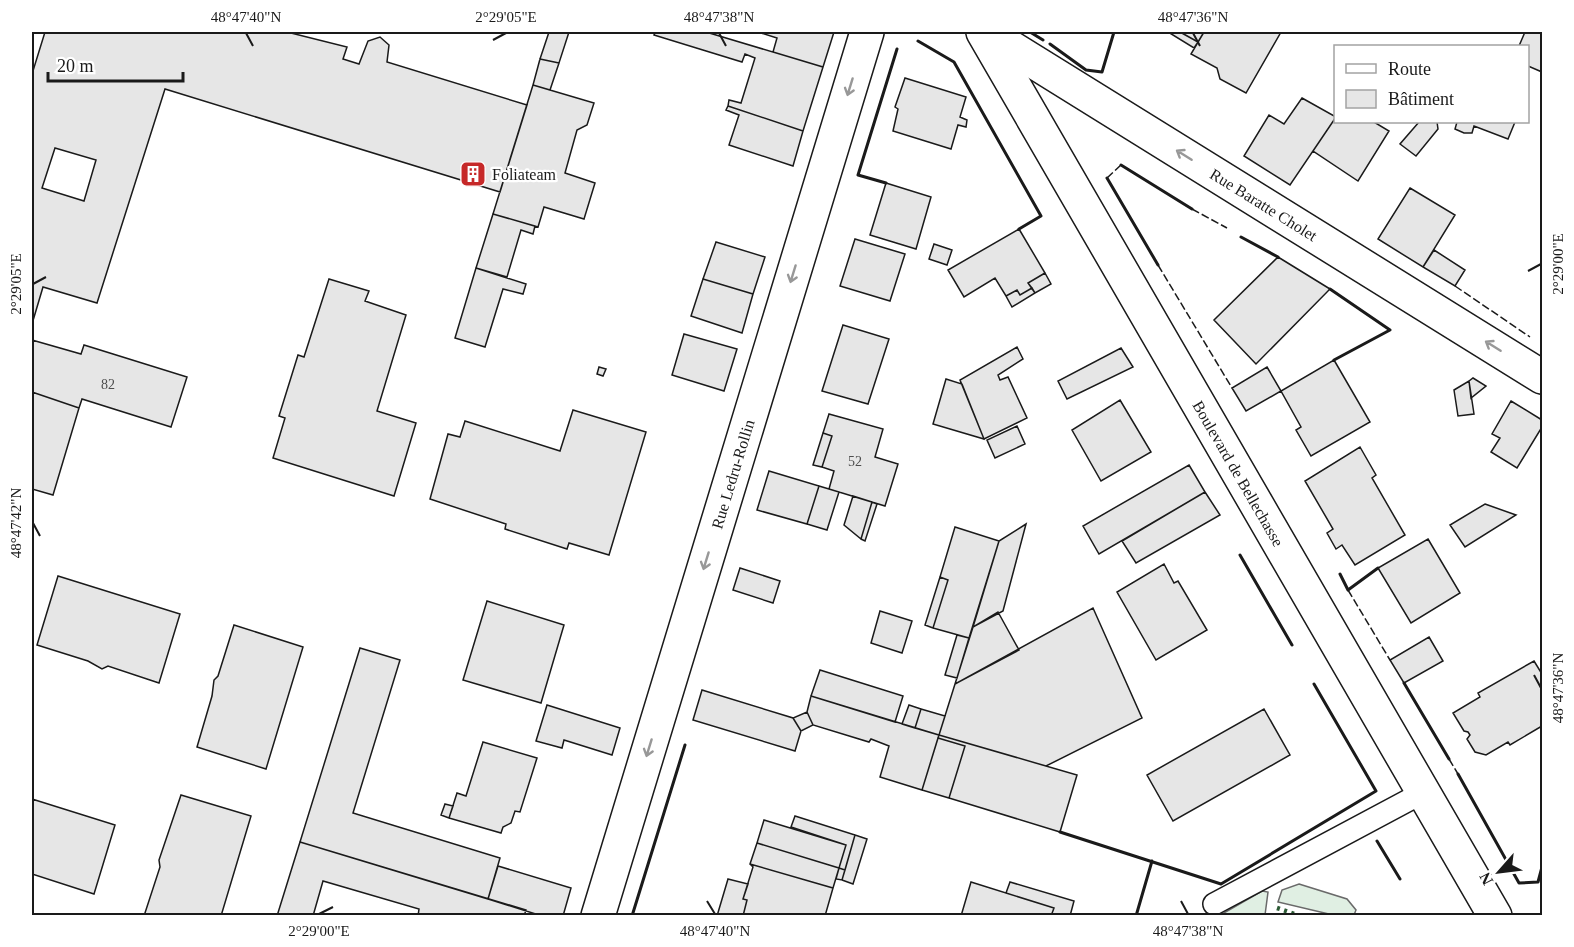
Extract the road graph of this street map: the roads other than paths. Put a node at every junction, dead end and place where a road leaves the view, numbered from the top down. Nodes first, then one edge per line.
1 (867, 32) edge
2 (985, 32) edge
3 (1542, 377) edge
4 (1422, 793) junction
5 (1214, 904) dead end
6 (598, 915) edge
7 (1495, 915) edge

1 -> 6 street, Rue Ledru-Rollin
3 -> 2 street, Rue Baratte Cholet
2 - 4 street, Boulevard de Bellechasse
4 - 5 lane
4 - 7 street, Boulevard de Bellechasse

